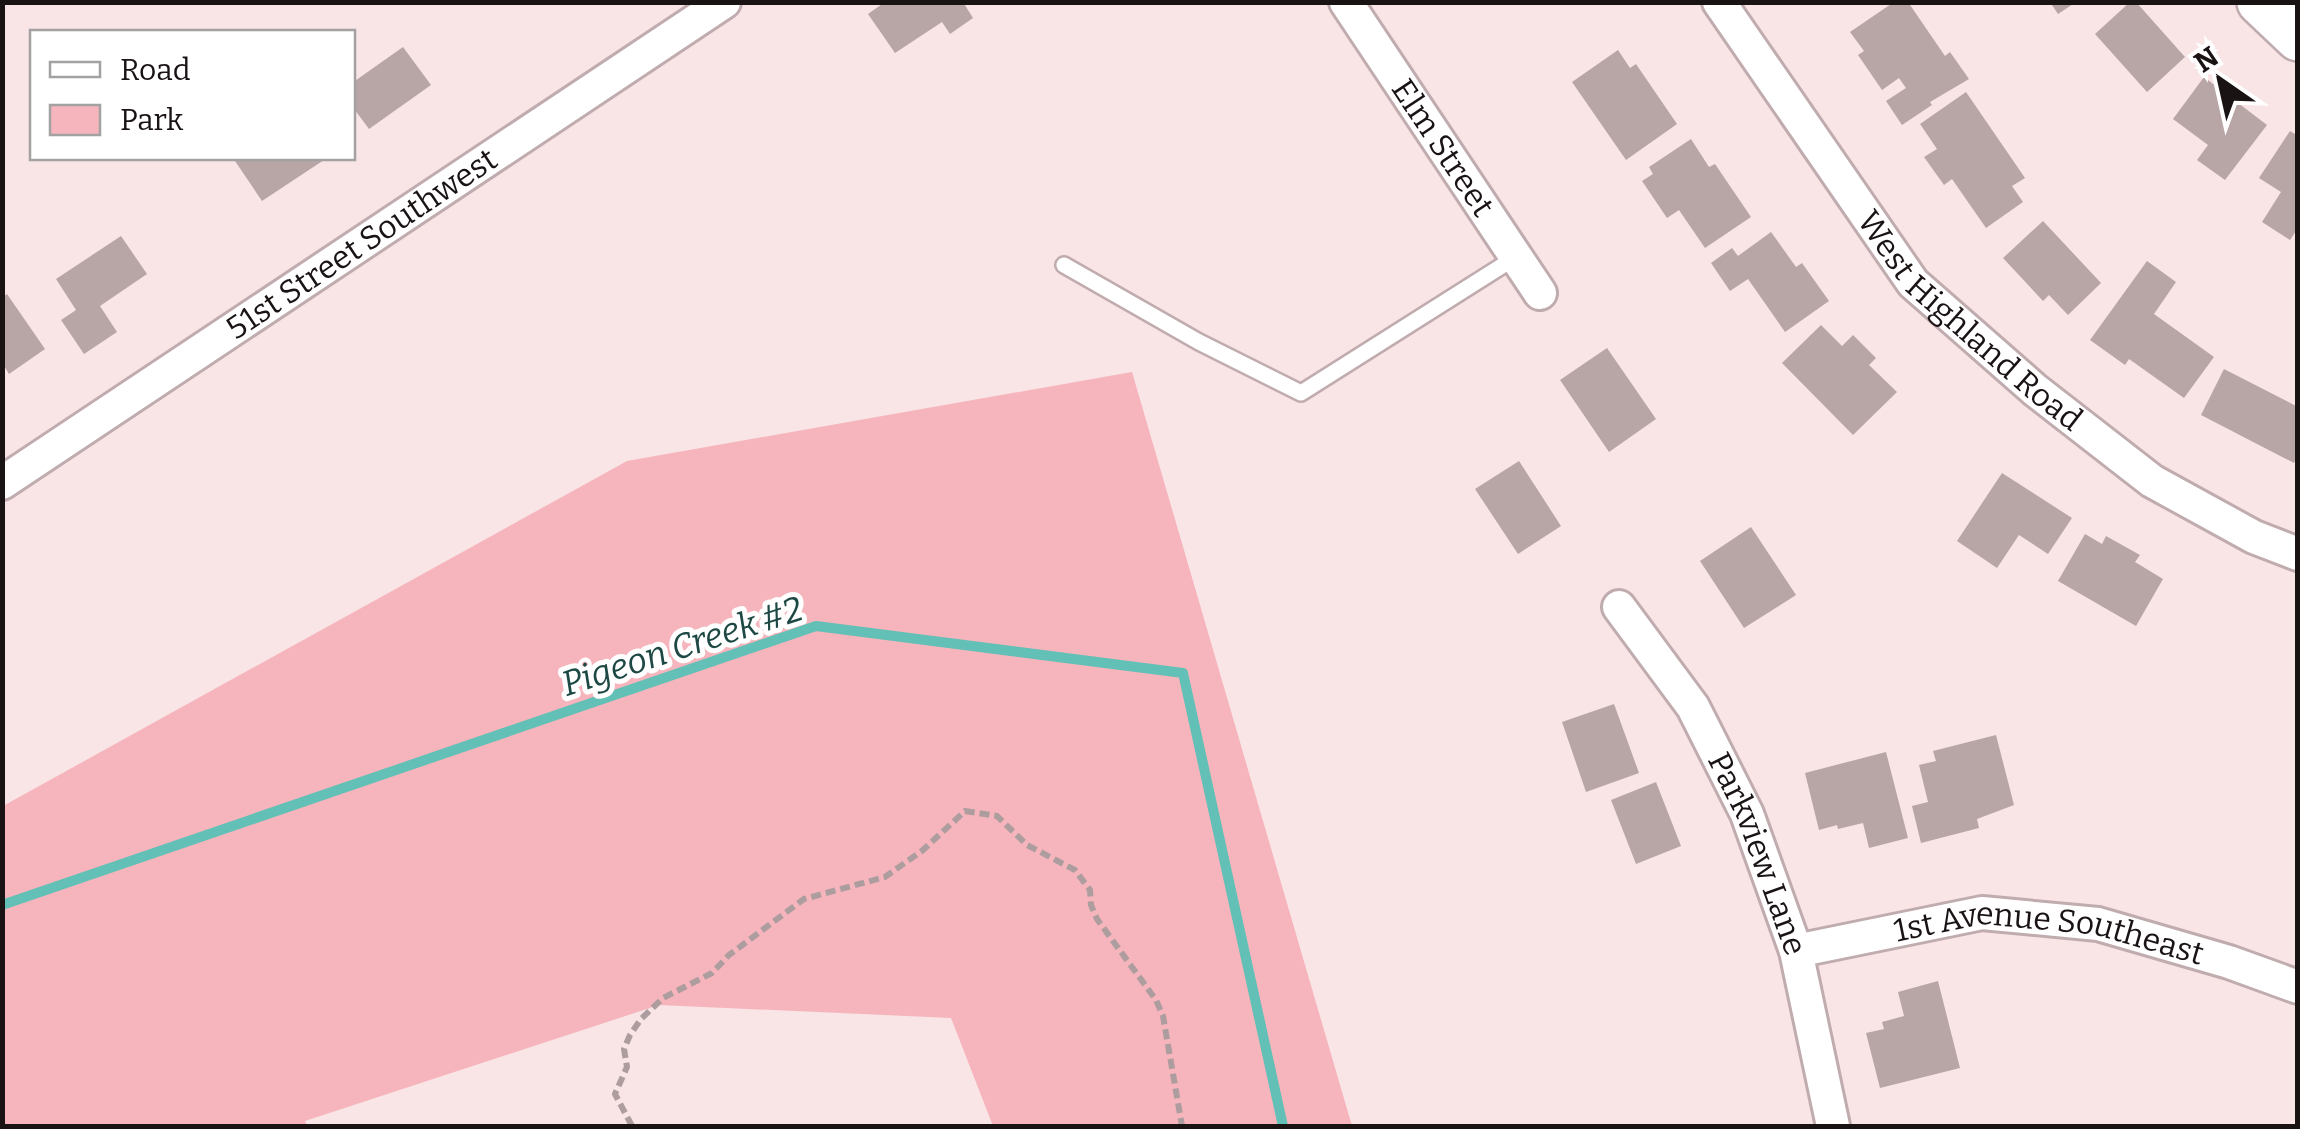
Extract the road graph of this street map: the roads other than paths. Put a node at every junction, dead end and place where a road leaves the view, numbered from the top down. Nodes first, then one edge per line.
1 (724, 2) edge
2 (1346, 2) edge
3 (1718, 2) edge
4 (2260, 2) edge
5 (2298, 38) edge
6 (1516, 256) junction
7 (1064, 265) dead end
8 (1540, 293) dead end
9 (2, 483) edge
10 (2298, 554) edge
11 (1618, 607) dead end
12 (1796, 951) junction
13 (2298, 988) edge
14 (1833, 1126) edge

1 - 9 street, 51st Street Southwest
2 - 6 street, Elm Street
3 - 10 street, West Highland Road
4 - 5 street
6 - 7 lane
6 - 8 street, Elm Street
11 - 12 street, Parkview Lane
12 - 13 street, 1st Avenue Southeast
12 - 14 street, Parkview Lane

